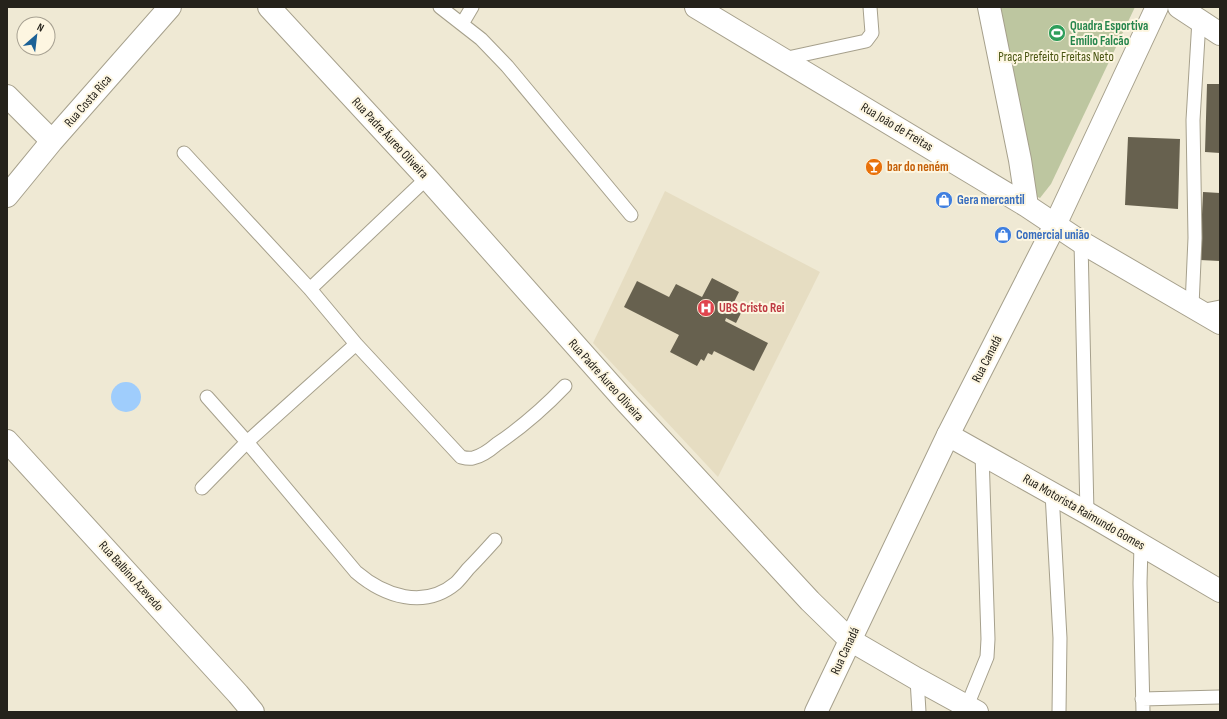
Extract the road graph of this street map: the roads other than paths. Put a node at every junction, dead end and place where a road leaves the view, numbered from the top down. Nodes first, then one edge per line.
1 (170, 7) edge
2 (269, 7) edge
3 (440, 7) edge
4 (472, 7) edge
5 (870, 7) edge
6 (989, 7) edge
7 (1157, 7) edge
8 (1179, 7) edge
9 (707, 10) edge
10 (1199, 20) junction
11 (462, 24) junction
12 (1220, 34) edge
13 (783, 59) junction
14 (7, 96) edge
15 (52, 141) junction
16 (184, 153) dead end
17 (427, 178) junction
18 (7, 196) edge
19 (1027, 206) junction
20 (631, 215) dead end
21 (1055, 224) junction
22 (1081, 242) junction
23 (310, 289) junction
24 (1204, 308) edge
25 (1220, 323) edge
26 (356, 344) junction
27 (565, 386) dead end
28 (207, 397) dead end
29 (948, 436) junction
30 (7, 441) edge
31 (247, 442) junction
32 (982, 454) junction
33 (202, 488) dead end
34 (1052, 494) junction
35 (1087, 513) junction
36 (495, 540) dead end
37 (1141, 545) junction
38 (1220, 591) edge
39 (850, 640) junction
40 (917, 679) junction
41 (1220, 697) edge
42 (1142, 699) junction
43 (972, 709) edge
44 (253, 712) edge
45 (816, 712) edge
46 (919, 712) edge
47 (1059, 712) edge
48 (1143, 712) edge

1 - 15 street, Rua Costa Rica
2 - 17 street, Rua Padre Áureo Oliveira
3 - 11 lane
4 - 11 lane
5 - 13 lane
6 - 19 street
7 - 21 street, Rua Canadá
8 - 10 street
9 - 13 street, Rua João de Freitas
10 - 12 street
10 - 24 lane
11 - 20 lane
13 - 19 street, Rua João de Freitas
14 - 15 street
15 - 18 street, Rua Costa Rica
16 - 23 lane
17 - 23 lane
17 - 39 street, Rua Padre Áureo Oliveira
19 - 21 street, Rua João de Freitas
21 - 22 street, Rua João de Freitas
21 - 29 street, Rua Canadá
22 - 24 street, Rua João de Freitas
22 - 35 lane
23 - 26 lane
24 - 25 street, Rua João de Freitas
26 - 27 lane
26 - 31 lane
28 - 31 lane
29 - 32 street, Rua Motorista Raimundo Gomes
29 - 39 street, Rua Canadá
30 - 44 street, Rua Balbino Azevedo
31 - 33 lane
31 - 36 lane
32 - 34 street, Rua Motorista Raimundo Gomes
32 - 43 lane
34 - 35 street, Rua Motorista Raimundo Gomes
34 - 47 lane
35 - 37 street, Rua Motorista Raimundo Gomes
37 - 38 street, Rua Motorista Raimundo Gomes
37 - 42 lane
39 - 40 street, Rua Padre Áureo Oliveira
39 - 45 street, Rua Canadá
40 - 43 street, Rua Padre Áureo Oliveira
40 - 46 lane
41 - 42 lane
42 - 48 lane

